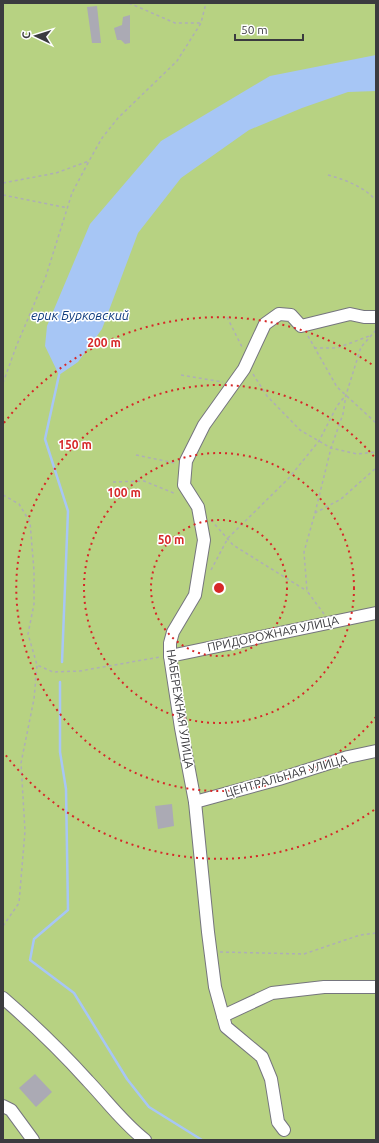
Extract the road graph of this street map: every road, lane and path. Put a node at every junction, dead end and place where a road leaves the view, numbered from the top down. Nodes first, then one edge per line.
1 (129, 3) edge
2 (206, 3) edge
3 (201, 23) junction
4 (88, 161) junction
5 (328, 175) dead end
6 (3, 183) edge
7 (3, 195) edge
8 (376, 200) edge
9 (68, 208) junction
10 (227, 317) dead end
11 (376, 317) edge
12 (302, 326) junction
13 (376, 330) edge
14 (372, 335) junction
15 (314, 348) junction
16 (248, 358) junction
17 (181, 375) dead end
18 (3, 383) edge
19 (232, 383) junction
20 (346, 394) junction
21 (376, 423) edge
22 (319, 441) junction
23 (331, 448) junction
24 (376, 452) edge
25 (136, 454) dead end
26 (176, 464) dead end
27 (376, 468) edge
28 (3, 495) edge
29 (315, 513) junction
30 (210, 572) dead end
31 (376, 612) edge
32 (329, 622) junction
33 (170, 656) junction
34 (37, 665) junction
35 (376, 751) edge
36 (196, 802) junction
37 (3, 926) edge
38 (376, 933) edge
39 (210, 951) junction
40 (376, 987) edge
41 (3, 998) edge
42 (223, 1016) junction
43 (3, 1106) edge
44 (284, 1130) dead end
45 (33, 1140) edge
46 (145, 1140) edge

1 - 3 path
2 - 3 path
3 - 4 path
4 - 6 path
4 - 9 path
5 - 8 path
7 - 9 path
9 - 18 path
10 - 16 path
11 - 12 street
12 - 15 path
12 - 16 street, НАБЕРЕЖНАЯ УЛИЦА
13 - 14 path
14 - 15 path
14 - 20 path
15 - 20 path
16 - 19 street, НАБЕРЕЖНАЯ УЛИЦА
16 - 22 path
17 - 19 path
19 - 33 street, НАБЕРЕЖНАЯ УЛИЦА
20 - 21 path
20 - 22 path
20 - 23 path
22 - 23 path
22 - 30 path
23 - 24 path
23 - 29 path
25 - 26 path
27 - 29 path
28 - 34 path
29 - 32 path
31 - 32 street, ПРИДОРОЖНАЯ УЛИЦА
32 - 33 street, ПРИДОРОЖНАЯ УЛИЦА
33 - 34 path
33 - 36 street, НАБЕРЕЖНАЯ УЛИЦА
34 - 37 path
35 - 36 street, ЦЕНТРАЛЬНАЯ УЛИЦА
36 - 39 street, НАБЕРЕЖНАЯ УЛИЦА
38 - 39 path
39 - 42 street, НАБЕРЕЖНАЯ УЛИЦА
40 - 42 street
41 - 46 street
42 - 44 street, НАБЕРЕЖНАЯ УЛИЦА
43 - 45 street

